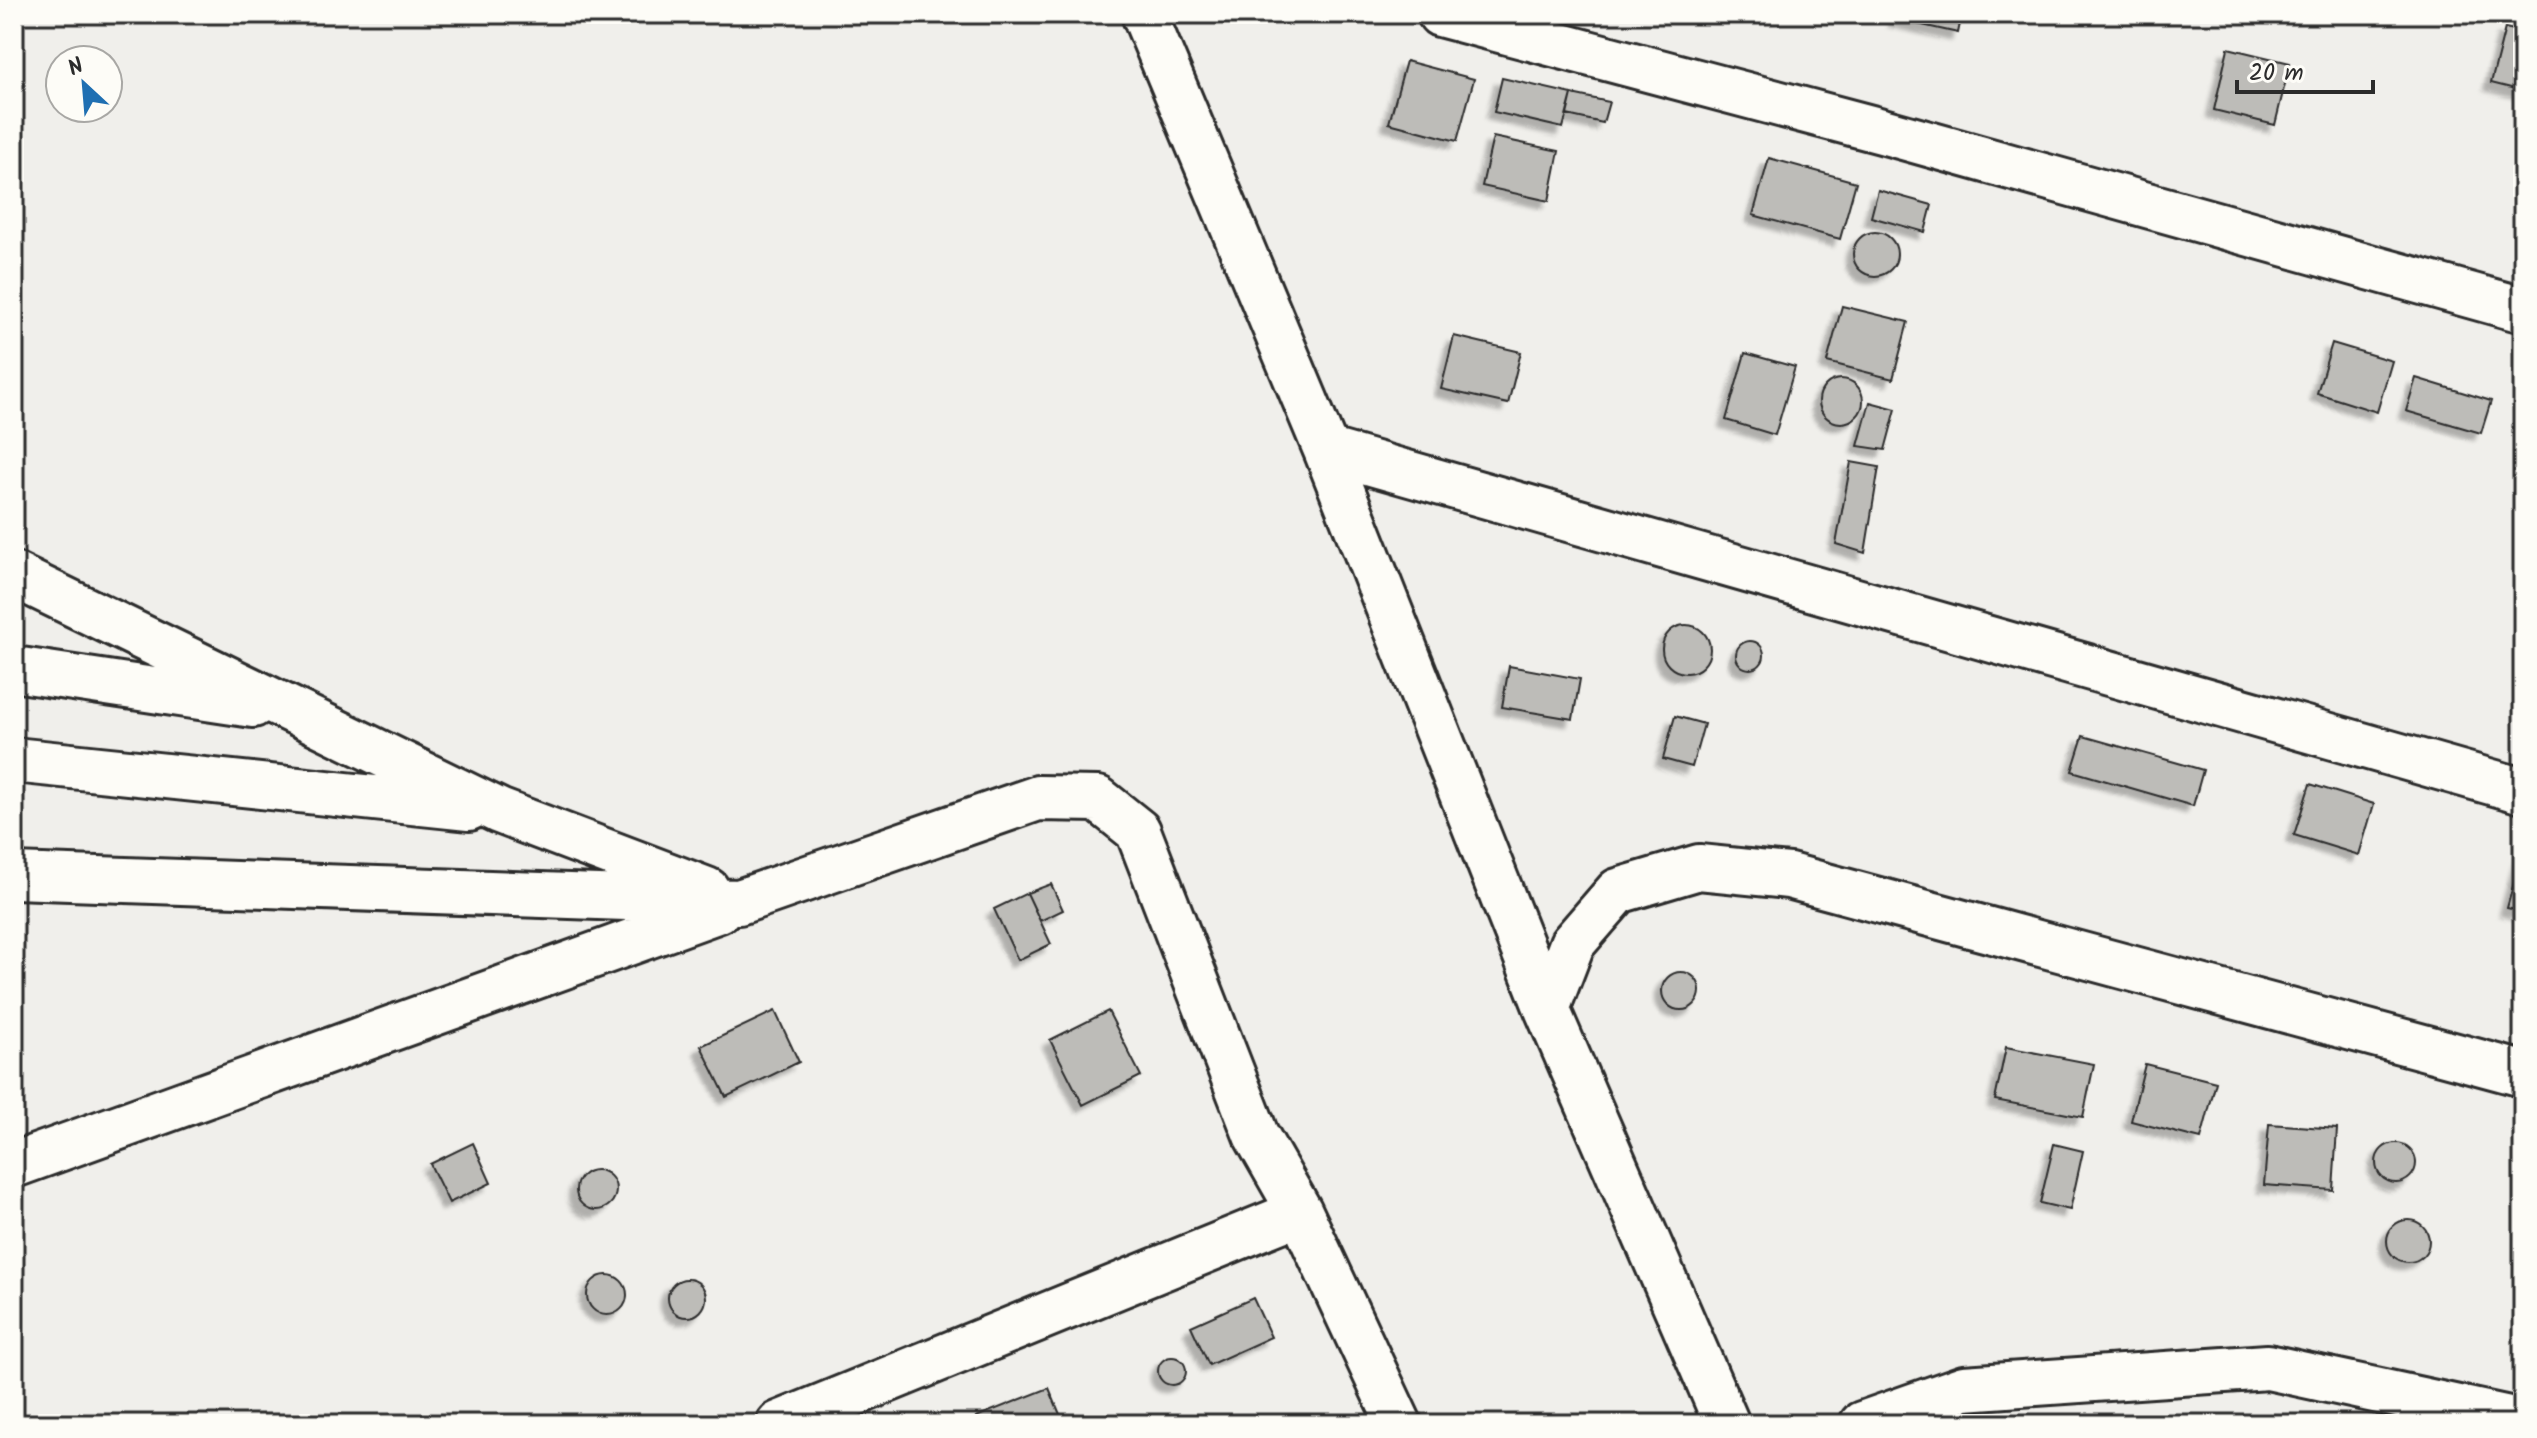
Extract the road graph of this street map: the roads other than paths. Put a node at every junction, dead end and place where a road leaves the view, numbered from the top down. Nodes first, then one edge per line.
1 (1144, 14) edge
2 (1440, 14) edge
3 (2523, 310) edge
4 (1326, 450) junction
5 (14, 575) edge
6 (14, 669) edge
7 (295, 712) junction
8 (14, 760) edge
9 (2523, 791) edge
10 (499, 811) junction
11 (14, 876) edge
12 (739, 902) junction
13 (1547, 1009) junction
14 (2523, 1074) edge
15 (14, 1165) edge
16 (1300, 1212) junction
17 (2523, 1422) edge
18 (779, 1424) edge
19 (1399, 1424) edge
20 (1727, 1424) edge
21 (1862, 1424) edge

1 - 4 street
2 - 3 street
4 - 9 street
4 - 13 street
5 - 7 street
6 - 7 street
7 - 10 street
8 - 10 street
10 - 12 street
11 - 12 street
12 - 15 street
12 - 16 street
13 - 14 street
13 - 20 street
16 - 18 street
16 - 19 street
17 - 21 street

